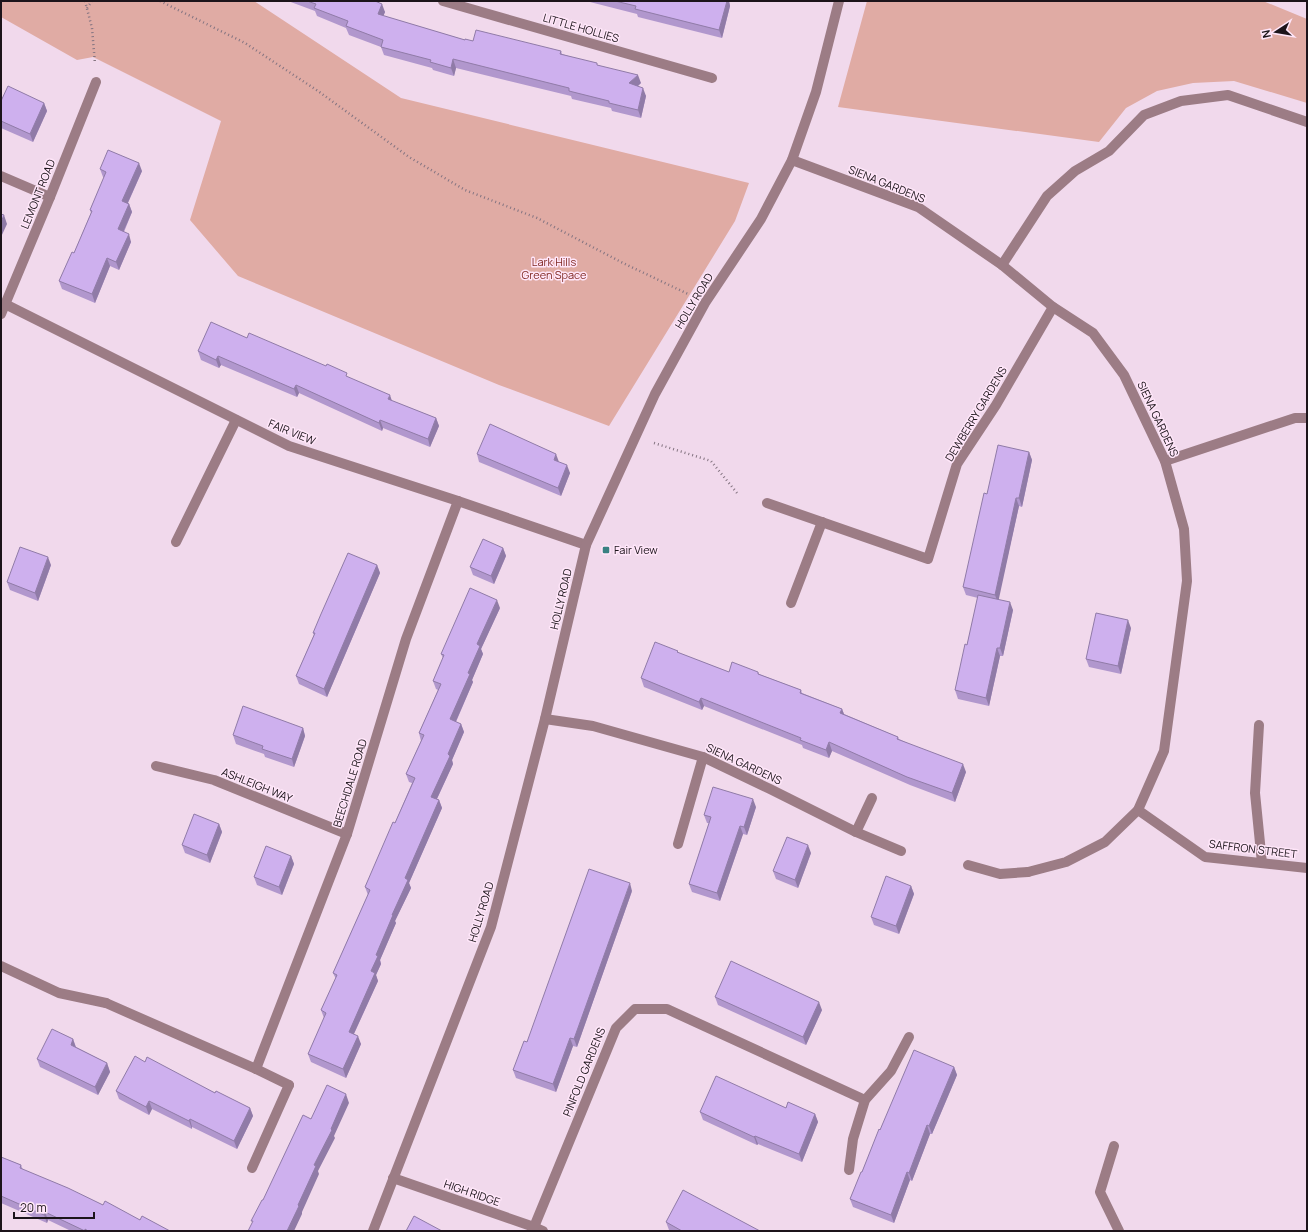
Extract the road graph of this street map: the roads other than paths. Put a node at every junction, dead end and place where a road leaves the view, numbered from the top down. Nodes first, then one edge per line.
1 (443, 1) edge
2 (839, 1) edge
3 (712, 78) dead end
4 (96, 82) road end
5 (1307, 122) edge
6 (792, 160) junction
7 (1, 176) edge
8 (50, 198) junction
9 (1002, 265) junction
10 (1052, 307) junction
11 (3, 309) edge
12 (1307, 418) edge
13 (236, 420) junction
14 (1165, 461) junction
15 (458, 501) junction
16 (767, 503) dead end
17 (822, 522) junction
18 (176, 542) dead end
19 (586, 545) junction
20 (791, 603) dead end
21 (545, 719) junction
22 (1259, 725) dead end
23 (703, 757) junction
24 (156, 766) dead end
25 (872, 798) dead end
26 (1138, 810) junction
27 (856, 832) junction
28 (347, 834) junction
29 (678, 844) dead end
30 (901, 851) dead end
31 (1262, 863) junction
32 (968, 866) dead end
33 (1307, 868) edge
34 (1, 966) edge
35 (909, 1037) dead end
36 (256, 1069) junction
37 (865, 1100) junction
38 (1114, 1146) dead end
39 (252, 1168) dead end
40 (848, 1170) dead end
41 (393, 1178) junction
42 (539, 1229) edge
43 (373, 1231) edge
44 (1119, 1231) edge

1 - 3 street, LITTLE HOLLIES
2 - 6 street, HOLLY ROAD
4 - 8 street, LEMONT ROAD
5 - 9 street
6 - 9 street, SIENA GARDENS
6 - 19 street, HOLLY ROAD
7 - 8 street
8 - 11 street, LEMONT ROAD
9 - 10 street, SIENA GARDENS
10 - 14 street, SIENA GARDENS
10 - 17 street, DEWBERRY GARDENS
11 - 13 street, FAIR VIEW
12 - 14 street
13 - 15 street, FAIR VIEW
13 - 18 street
14 - 26 street, SIENA GARDENS
15 - 19 street, FAIR VIEW
15 - 28 street, BEECHDALE ROAD
16 - 17 street, DEWBERRY GARDENS
17 - 20 street
19 - 21 street, HOLLY ROAD
21 - 23 street, SIENA GARDENS
21 - 41 street, HOLLY ROAD
22 - 31 street
23 - 27 street, SIENA GARDENS
23 - 29 street
24 - 28 street, ASHLEIGH WAY
25 - 27 street
26 - 31 street, SAFFRON STREET
26 - 32 street, SIENA GARDENS
27 - 30 street, SIENA GARDENS
28 - 36 street, BEECHDALE ROAD
31 - 33 street, SAFFRON STREET
34 - 36 street
35 - 37 street
36 - 39 street
37 - 40 street
37 - 42 street, PINFOLD GARDENS
38 - 44 street
41 - 42 street, HIGH RIDGE
41 - 43 street, HOLLY ROAD

